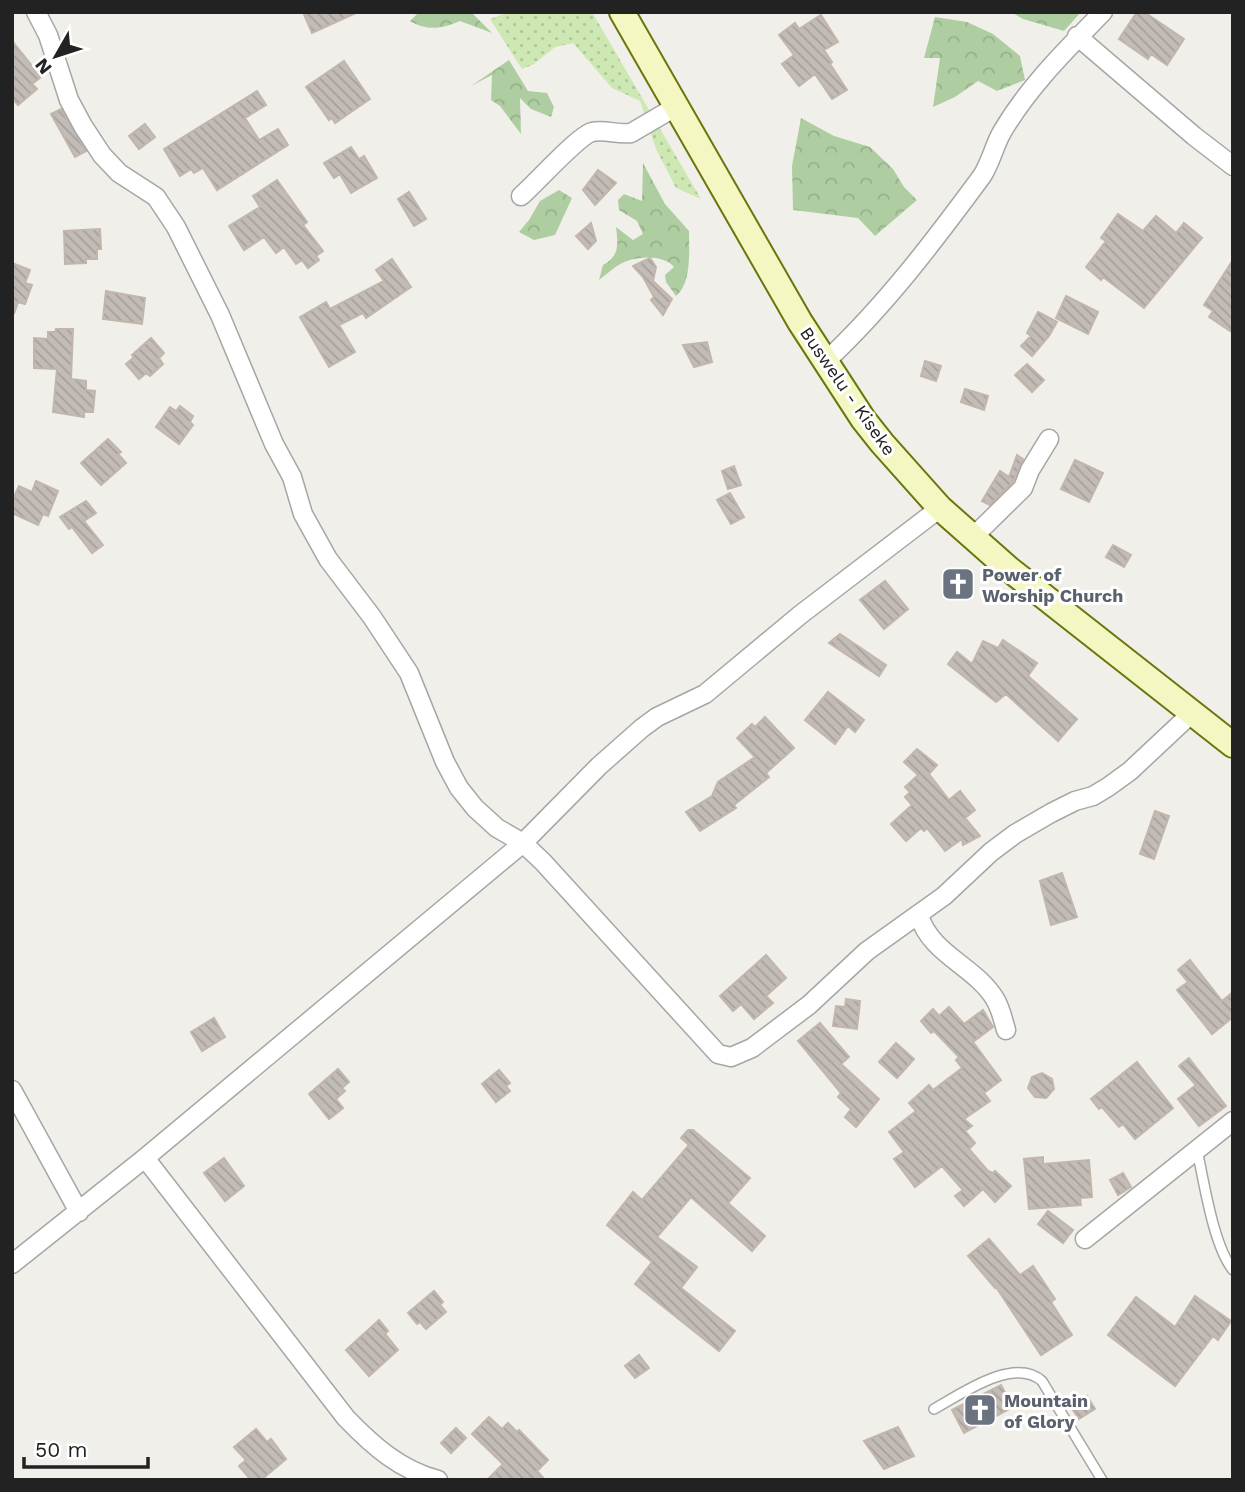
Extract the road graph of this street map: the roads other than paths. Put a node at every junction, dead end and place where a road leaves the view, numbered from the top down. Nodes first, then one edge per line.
1 (36, 12) edge
2 (622, 12) edge
3 (1102, 12) edge
4 (1077, 36) junction
5 (677, 106) junction
6 (1233, 166) edge
7 (521, 195) dead end
8 (826, 361) junction
9 (1049, 439) dead end
10 (940, 508) junction
11 (973, 537) junction
12 (1192, 713) junction
13 (1233, 745) edge
14 (523, 843) junction
15 (919, 915) junction
16 (1006, 1030) dead end
17 (12, 1090) edge
18 (1233, 1121) edge
19 (1197, 1150) junction
20 (145, 1158) junction
21 (79, 1212) junction
22 (1086, 1239) dead end
23 (12, 1264) edge
24 (1233, 1270) edge
25 (934, 1409) dead end
26 (438, 1480) edge
27 (1102, 1480) edge

1 - 14 street
2 - 5 main road, Buswelu - Kiseke
3 - 4 street
4 - 6 street
4 - 8 street
5 - 7 street
5 - 8 main road, Buswelu - Kiseke
8 - 10 main road, Buswelu - Kiseke
9 - 11 street
10 - 11 main road, Buswelu - Kiseke
10 - 14 street
11 - 12 main road, Buswelu - Kiseke
12 - 13 main road, Buswelu - Kiseke
12 - 15 street
14 - 15 street
14 - 20 street
15 - 16 street
17 - 21 street
18 - 19 street
19 - 22 street
19 - 24 lane
20 - 21 street
20 - 26 street
21 - 23 street
25 - 27 lane

